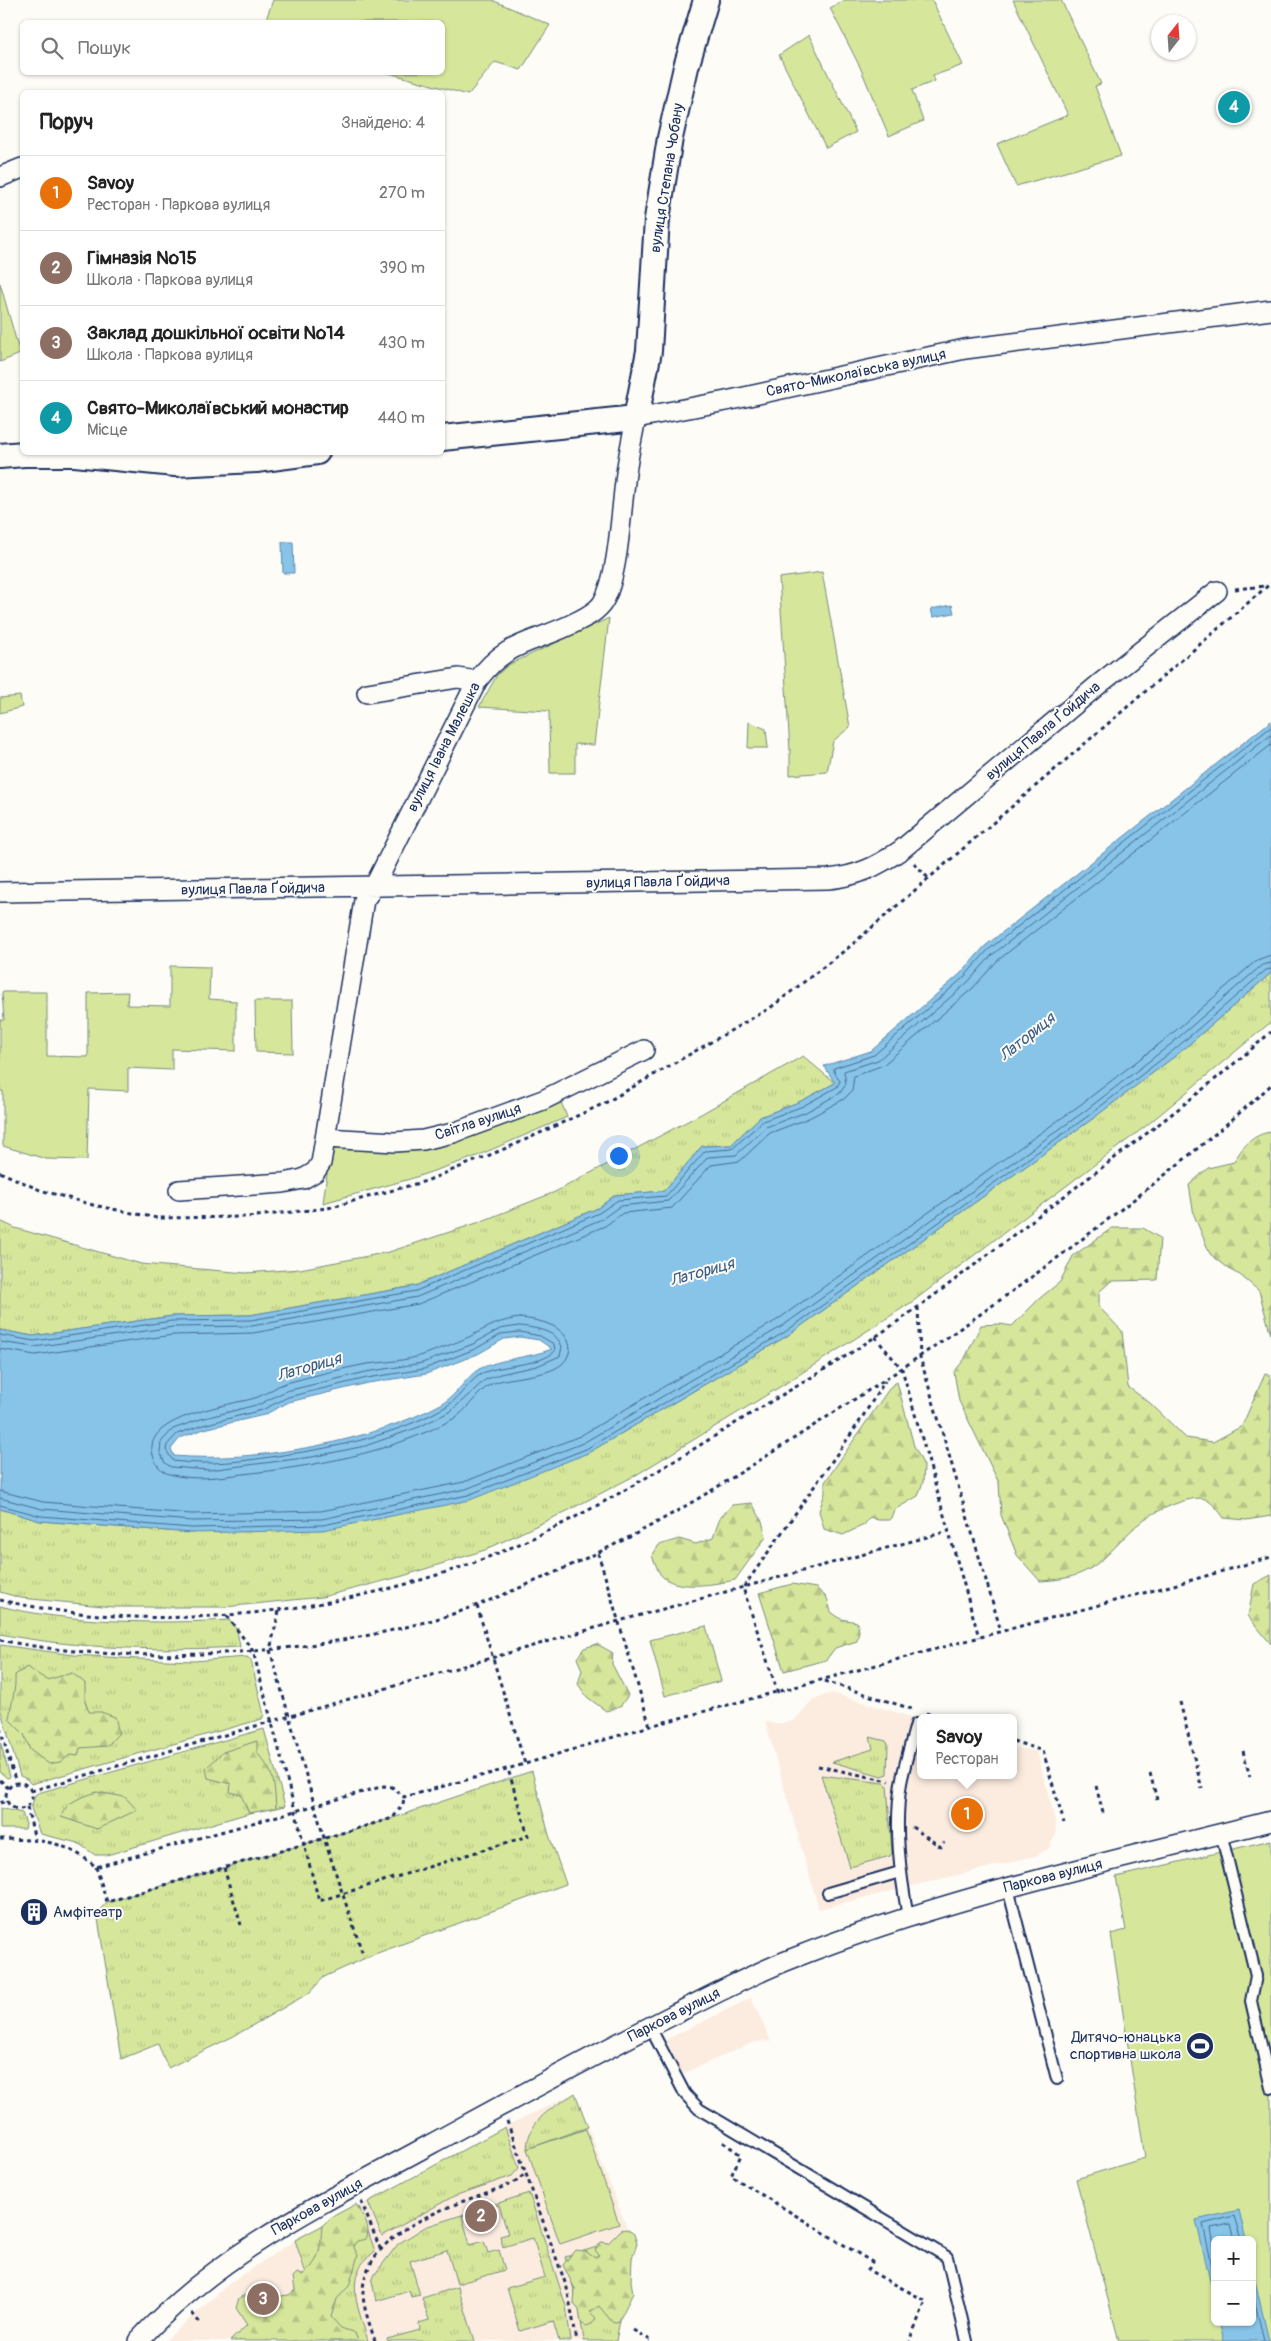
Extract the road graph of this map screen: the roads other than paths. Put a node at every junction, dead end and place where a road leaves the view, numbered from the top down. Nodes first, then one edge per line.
1 (706, 0) edge
2 (20, 169) edge
3 (0, 177) edge
4 (1271, 310) edge
5 (636, 418) junction
6 (445, 438) edge
7 (20, 454) edge
8 (85, 455) edge
9 (294, 455) edge
10 (0, 456) edge
11 (1217, 591) road end
12 (477, 681) junction
13 (367, 693) dead end
14 (374, 887) junction
15 (0, 892) edge
16 (644, 1050) dead end
17 (325, 1138) junction
18 (179, 1190) dead end
19 (916, 1724) dead end
20 (1271, 1821) edge
21 (1221, 1833) junction
22 (900, 1872) junction
23 (1008, 1888) junction
24 (828, 1893) dead end
25 (908, 1917) junction
26 (650, 2027) junction
27 (1057, 2079) dead end
28 (1271, 2088) edge
29 (138, 2341) edge
30 (968, 2341) edge

1 - 5 street, вулиця Степана Чобану
2 - 3 street
4 - 5 street, Свято-Миколаївська вулиця
5 - 6 street, Свято-Миколаївська вулиця
5 - 12 street, вулиця Івана Малешка
7 - 10 street
8 - 9 street
11 - 14 street, вулиця Павла Ґойдича
12 - 13 street
12 - 14 street, вулиця Івана Малешка
14 - 15 street, вулиця Павла Ґойдича
14 - 17 street, вулиця Івана Малешка
16 - 17 street, Світла вулиця
17 - 18 street
19 - 22 lane
20 - 21 street, Паркова вулиця
21 - 23 street, Паркова вулиця
21 - 28 lane
22 - 24 lane
22 - 25 lane
23 - 25 street, Паркова вулиця
23 - 27 lane
25 - 26 street, Паркова вулиця
26 - 29 street, Паркова вулиця
26 - 30 lane

